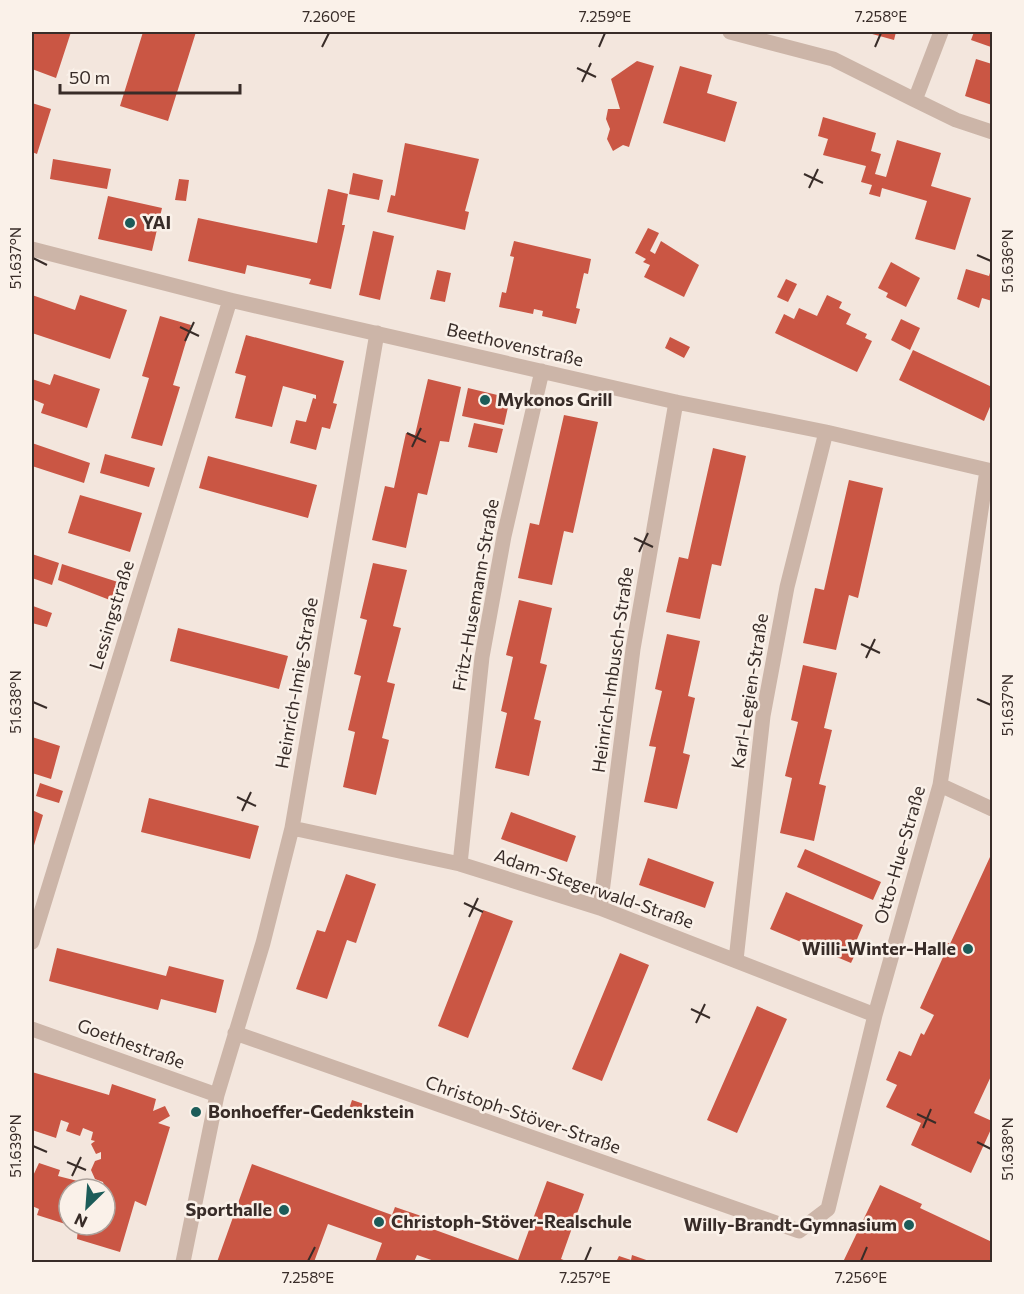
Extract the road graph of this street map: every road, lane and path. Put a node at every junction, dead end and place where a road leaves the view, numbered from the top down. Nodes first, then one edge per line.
1 (730, 32) edge
2 (942, 32) edge
3 (915, 100) junction
4 (993, 132) edge
5 (32, 249) edge
6 (230, 300) junction
7 (377, 333) junction
8 (542, 370) junction
9 (676, 402) junction
10 (826, 432) junction
11 (990, 470) edge
12 (940, 785) junction
13 (993, 809) edge
14 (292, 828) junction
15 (460, 864) junction
16 (600, 908) junction
17 (32, 942) edge
18 (736, 960) junction
19 (875, 1015) junction
20 (32, 1029) edge
21 (235, 1033) junction
22 (217, 1095) junction
23 (800, 1231) joint
24 (183, 1263) edge

1 - 3 street
2 - 3 street
3 - 4 street
5 - 6 street, Beethovenstraße
6 - 7 street, Beethovenstraße
6 - 17 street, Lessingstraße
7 - 8 street, Beethovenstraße
7 - 14 street, Heinrich-Imig-Straße
8 - 9 street, Beethovenstraße
8 - 15 street, Fritz-Husemann-Straße
9 - 10 street, Beethovenstraße
9 - 16 street, Heinrich-Imbusch-Straße
10 - 11 street, Beethovenstraße
10 - 18 street, Karl-Legien-Straße
11 - 12 street, Otto-Hue-Straße
12 - 13 street
12 - 19 street, Otto-Hue-Straße
14 - 15 street, Adam-Stegerwald-Straße
14 - 21 street, Heinrich-Imig-Straße
15 - 16 street, Adam-Stegerwald-Straße
16 - 18 street, Adam-Stegerwald-Straße
18 - 19 street, Adam-Stegerwald-Straße
19 - 23 street, Otto-Hue-Straße
20 - 22 street, Goethestraße
21 - 22 street, Heinrich-Imig-Straße
21 - 23 street, Christoph-Stöver-Straße
22 - 24 street, Heinrich-Imig-Straße

